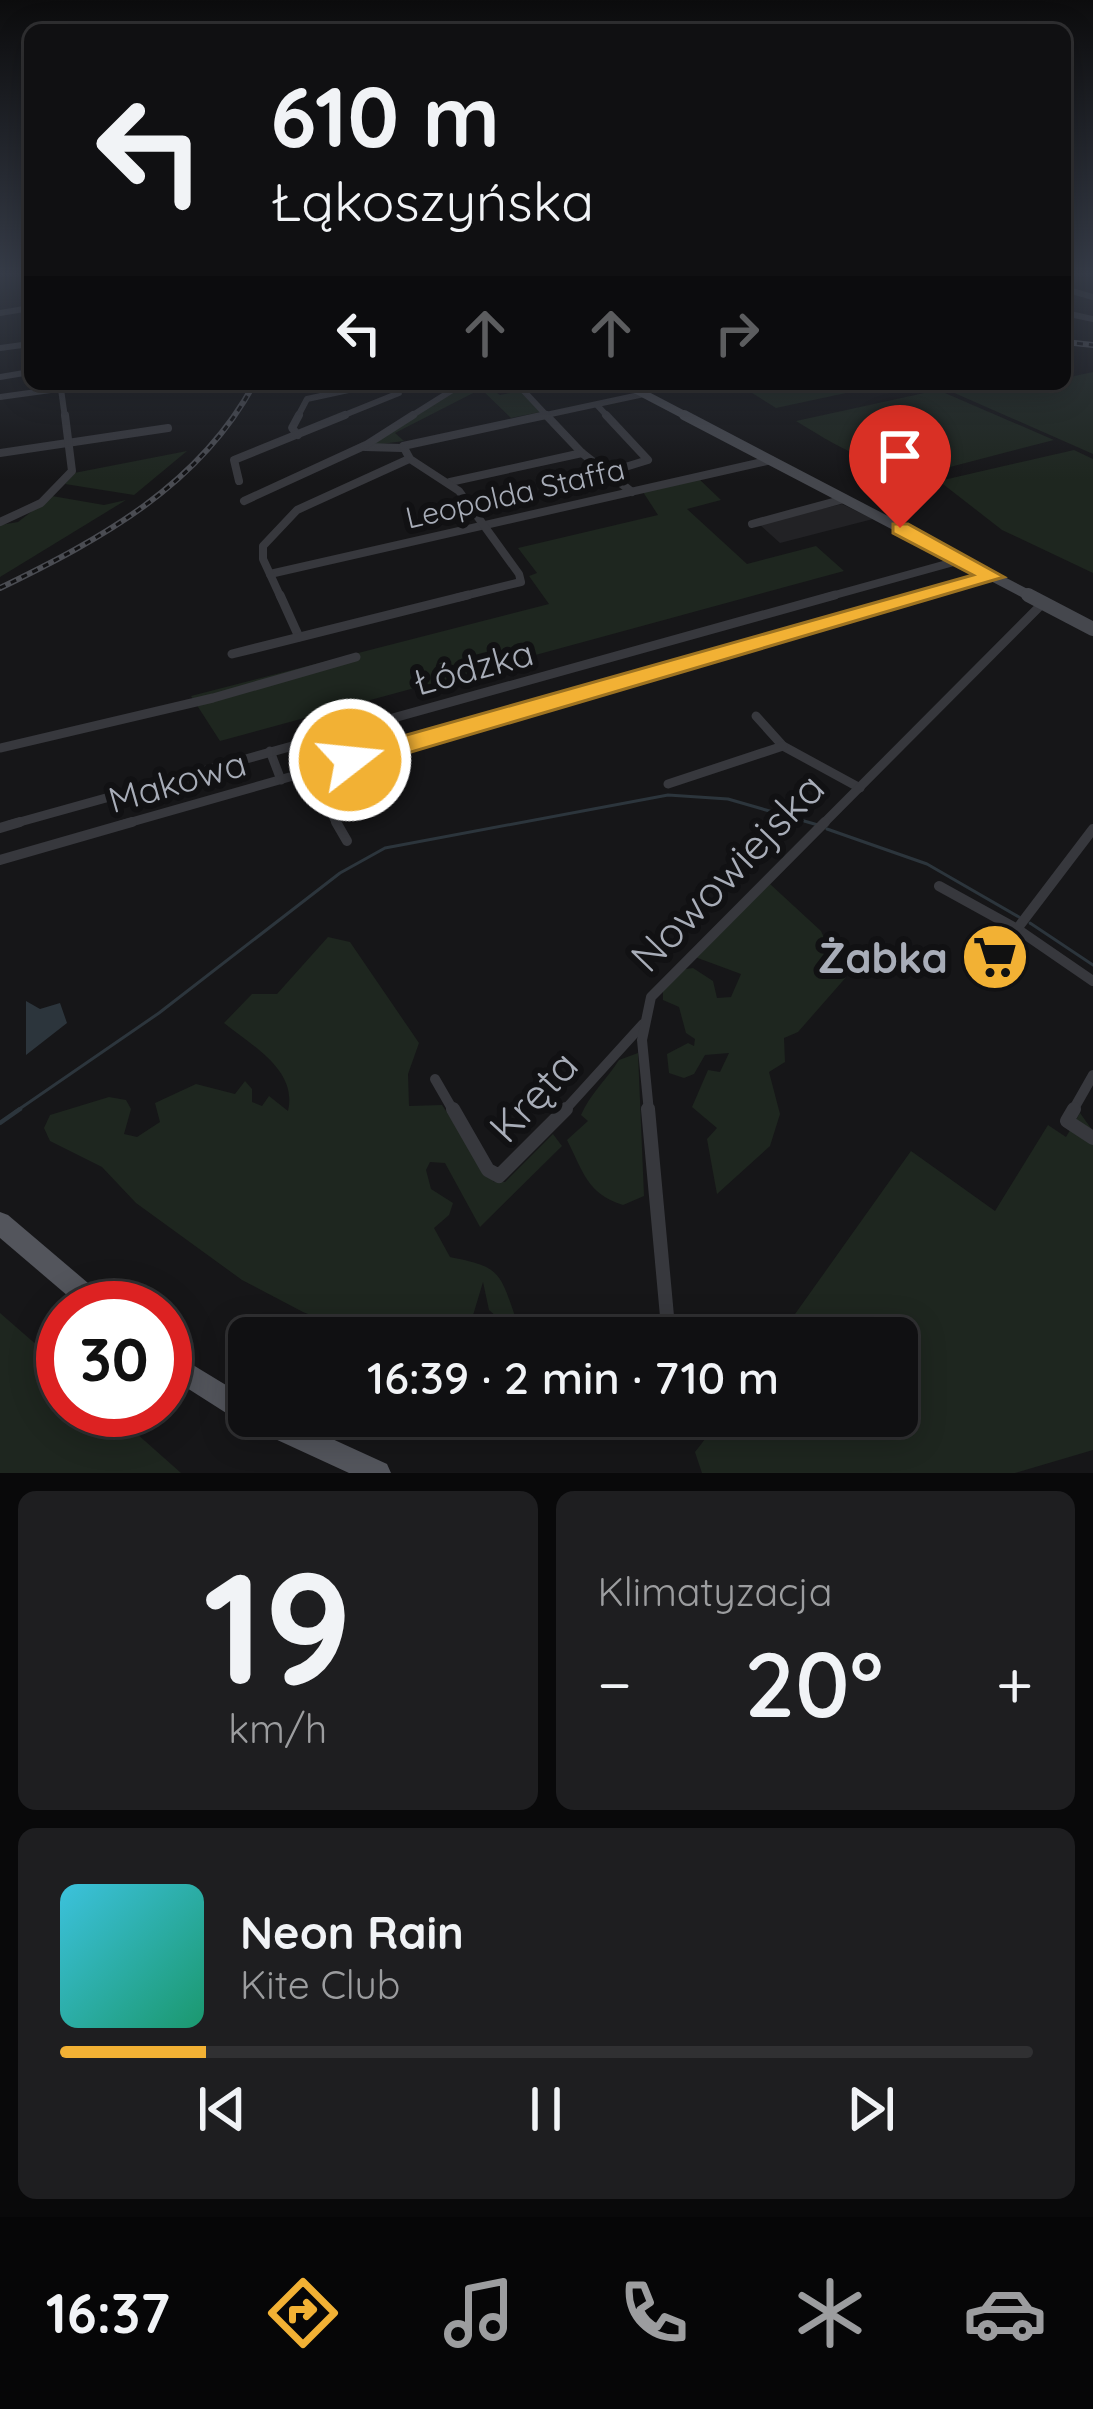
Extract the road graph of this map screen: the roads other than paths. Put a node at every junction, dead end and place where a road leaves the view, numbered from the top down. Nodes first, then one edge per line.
1 (47, 390) edge
2 (61, 390) edge
3 (348, 390) edge
4 (399, 390) edge
5 (453, 390) edge
6 (523, 390) edge
7 (636, 390) edge
8 (644, 394) junction
9 (0, 397) edge
10 (596, 404) junction
11 (544, 414) junction
12 (168, 428) dead end
13 (389, 432) junction
14 (298, 435) junction
15 (68, 440) junction
16 (402, 446) junction
17 (358, 448) junction
18 (0, 453) edge
19 (582, 453) junction
20 (409, 459) junction
21 (770, 460) junction
22 (610, 472) junction
23 (239, 481) dead end
24 (450, 482) junction
25 (632, 492) junction
26 (844, 499) junction
27 (244, 500) dead end
28 (0, 522) edge
29 (483, 524) junction
30 (752, 524) dead end
31 (961, 560) junction
32 (269, 574) junction
33 (993, 577) junction
34 (1042, 603) junction
35 (1093, 629) edge
36 (299, 638) junction
37 (232, 654) dead end
38 (356, 657) dead end
39 (756, 716) dead end
40 (783, 746) junction
41 (0, 748) edge
42 (270, 751) junction
43 (308, 772) junction
44 (281, 780) junction
45 (668, 784) dead end
46 (860, 788) junction
47 (0, 828) edge
48 (1093, 829) edge
49 (347, 841) dead end
50 (0, 860) edge
51 (939, 886) dead end
52 (1017, 929) junction
53 (1093, 981) edge
54 (643, 1024) junction
55 (1093, 1075) edge
56 (435, 1079) dead end
57 (1093, 1138) edge
58 (0, 1223) edge
59 (68, 1281) edge
60 (667, 1317) edge
61 (192, 1377) edge
62 (228, 1400) edge
63 (299, 1437) edge
64 (378, 1473) edge

1 - 9 street
2 - 15 street
3 - 14 street
4 - 14 street
5 - 13 street
6 - 11 street
7 - 8 street
8 - 10 street
8 - 21 street
10 - 11 street
10 - 22 street
11 - 16 street
11 - 19 street
12 - 15 street
13 - 16 street
13 - 17 street
14 - 23 street
15 - 18 street
15 - 28 street
16 - 17 street
16 - 20 street
17 - 27 street
19 - 22 street
19 - 24 street
20 - 24 street
20 - 32 street
21 - 25 street, Leopolda Staffa
21 - 26 street
22 - 25 street
24 - 29 street
25 - 29 street, Leopolda Staffa
26 - 30 street
26 - 31 street
29 - 32 street, Leopolda Staffa
29 - 36 street
31 - 33 street
31 - 42 street, Łódzka
32 - 36 street
33 - 34 street
33 - 43 street, Makowa
34 - 35 street
34 - 46 street, Nowowiejska
36 - 37 street
38 - 41 street
39 - 40 street
40 - 45 street
40 - 46 street
42 - 44 street
42 - 47 street, Łódzka
43 - 44 street, Makowa
43 - 49 street
44 - 50 street, Makowa
46 - 54 street, Nowowiejska
48 - 52 street
51 - 52 street
52 - 53 street
54 - 56 street, Kręta
54 - 60 street, Nowowiejska
55 - 57 street
58 - 59 main road
61 - 62 main road
63 - 64 main road

